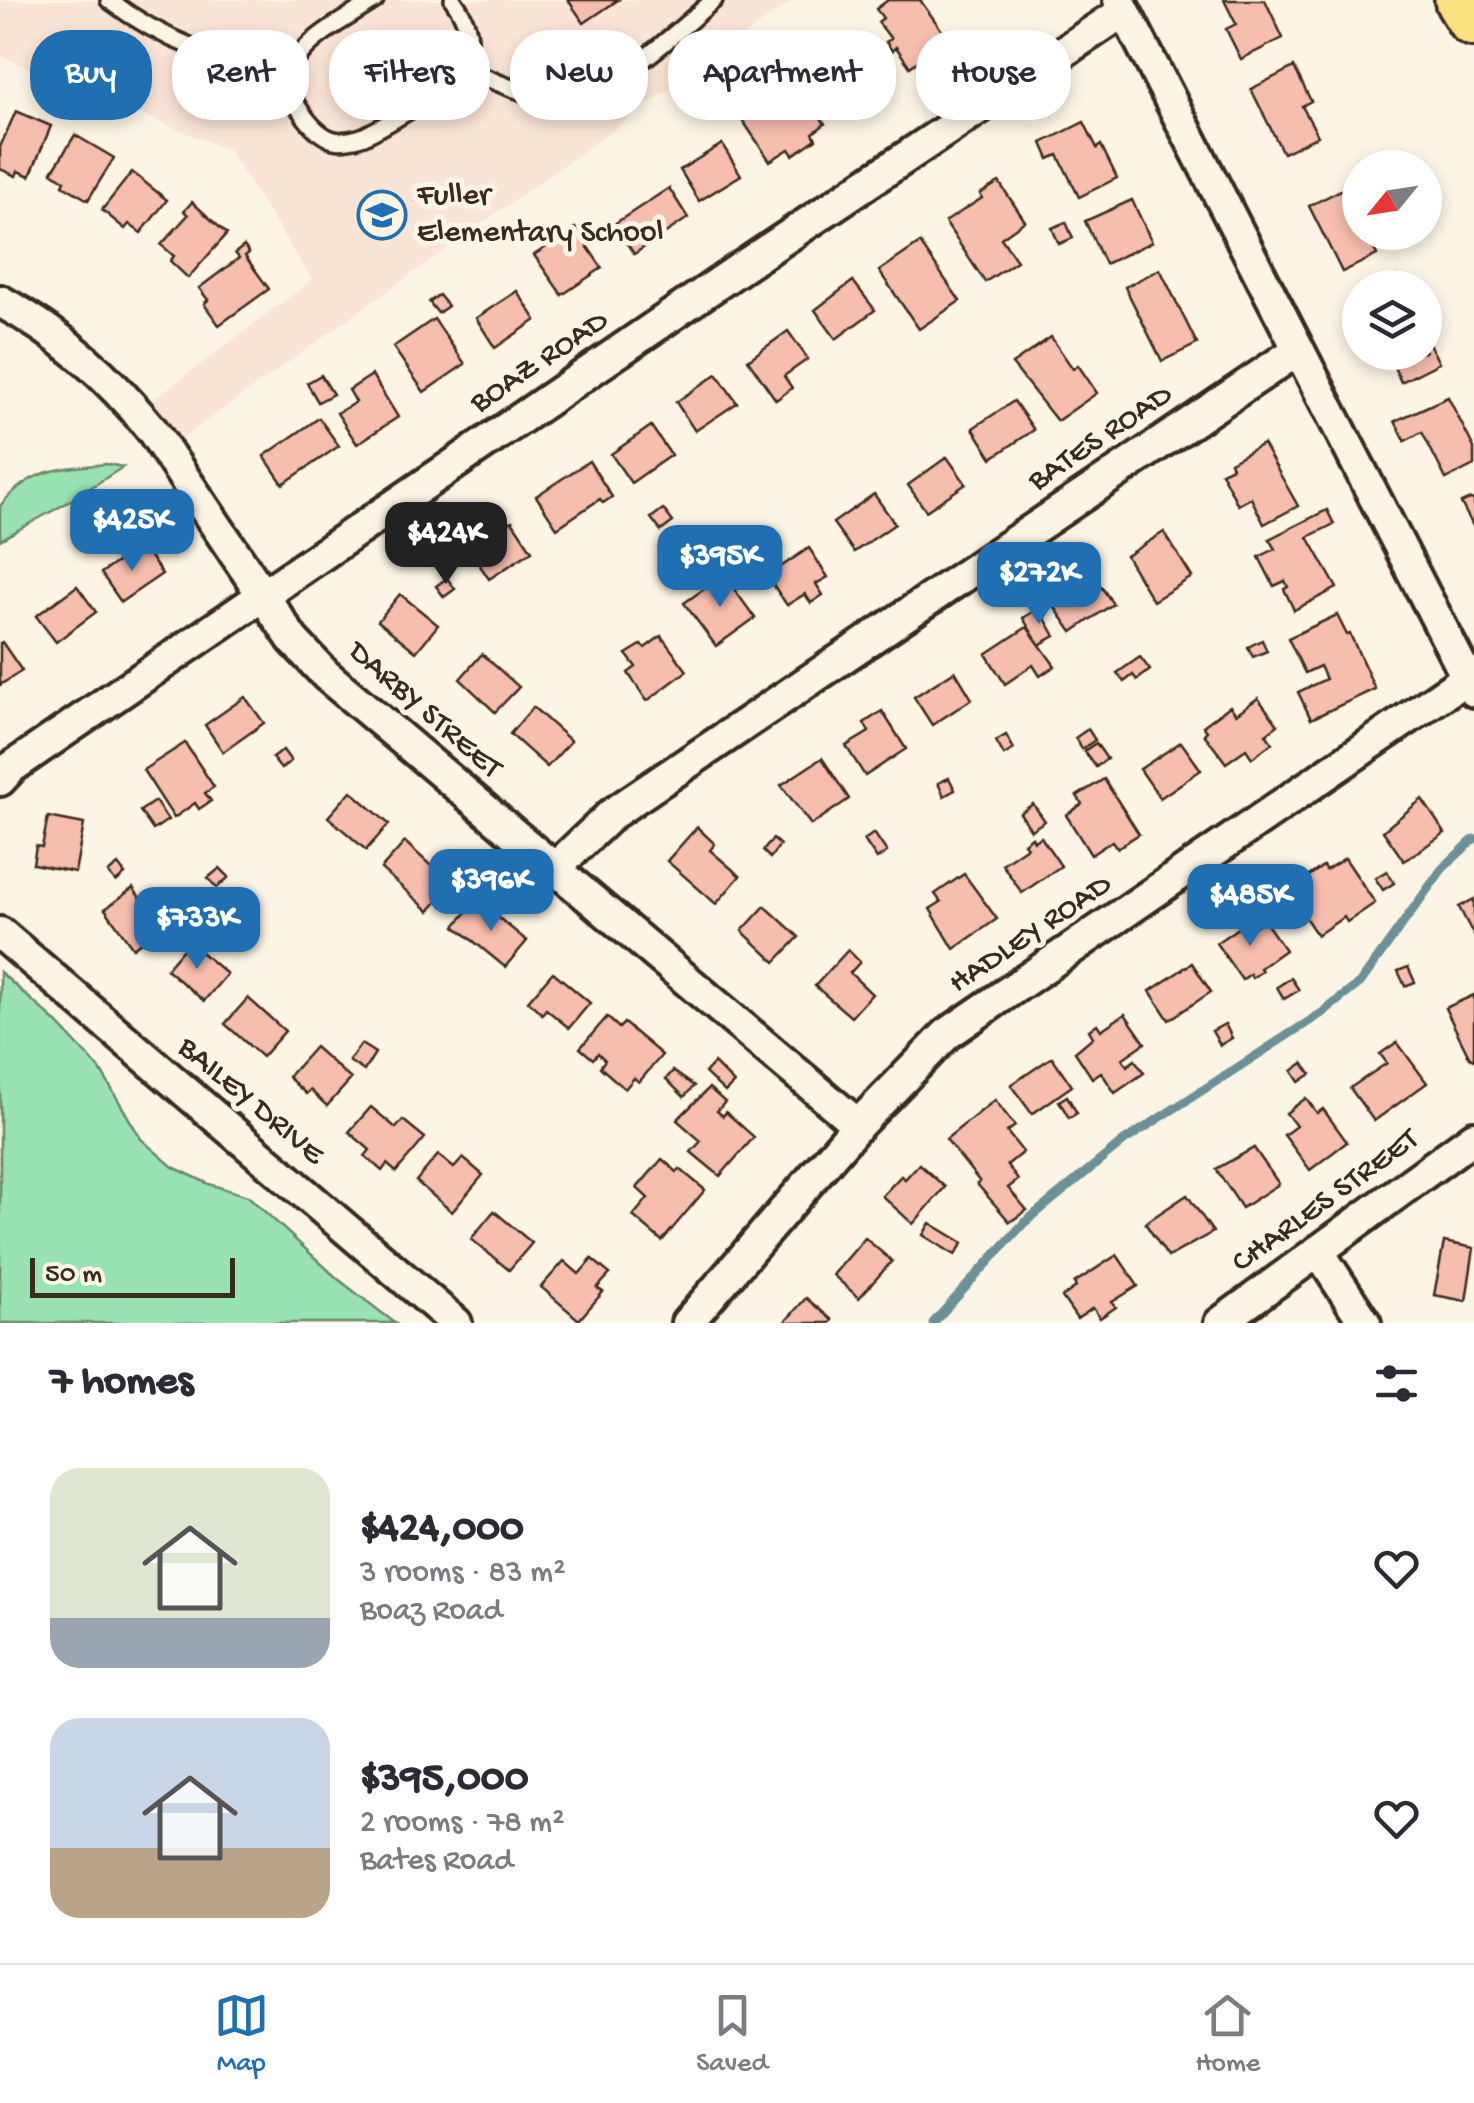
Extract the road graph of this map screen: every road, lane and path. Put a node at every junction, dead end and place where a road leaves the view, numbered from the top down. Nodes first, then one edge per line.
1 (108, 0) edge
2 (374, 0) edge
3 (453, 0) edge
4 (714, 0) edge
5 (1463, 0) edge
6 (1122, 5) edge
7 (1474, 18) edge
8 (468, 30) edge
9 (172, 39) edge
10 (309, 46) edge
11 (490, 78) edge
12 (307, 120) edge
13 (389, 120) edge
14 (0, 301) edge
15 (1298, 350) junction
16 (262, 596) junction
17 (1472, 680) edge
18 (0, 780) edge
19 (555, 868) junction
20 (0, 933) edge
21 (858, 1125) junction
22 (1474, 1137) edge
23 (1318, 1251) junction
24 (456, 1323) edge
25 (687, 1323) edge
26 (1220, 1323) edge
27 (1364, 1323) edge

1 - 9 lane
2 - 10 lane
3 - 8 lane
4 - 11 lane
5 - 7 highway
6 - 15 street
6 - 16 street, BOAZ ROAD
12 - 13 lane
14 - 16 street, DARBY STREET
15 - 17 street
15 - 19 street, BATES ROAD
16 - 18 street, BOAZ ROAD
16 - 19 street, DARBY STREET
17 - 21 street, HADLEY ROAD
19 - 21 street, DARBY STREET
20 - 24 street, BAILEY DRIVE
21 - 25 street, HADLEY ROAD
22 - 23 street, CHARLES STREET
23 - 26 street, CHARLES STREET
23 - 27 street

